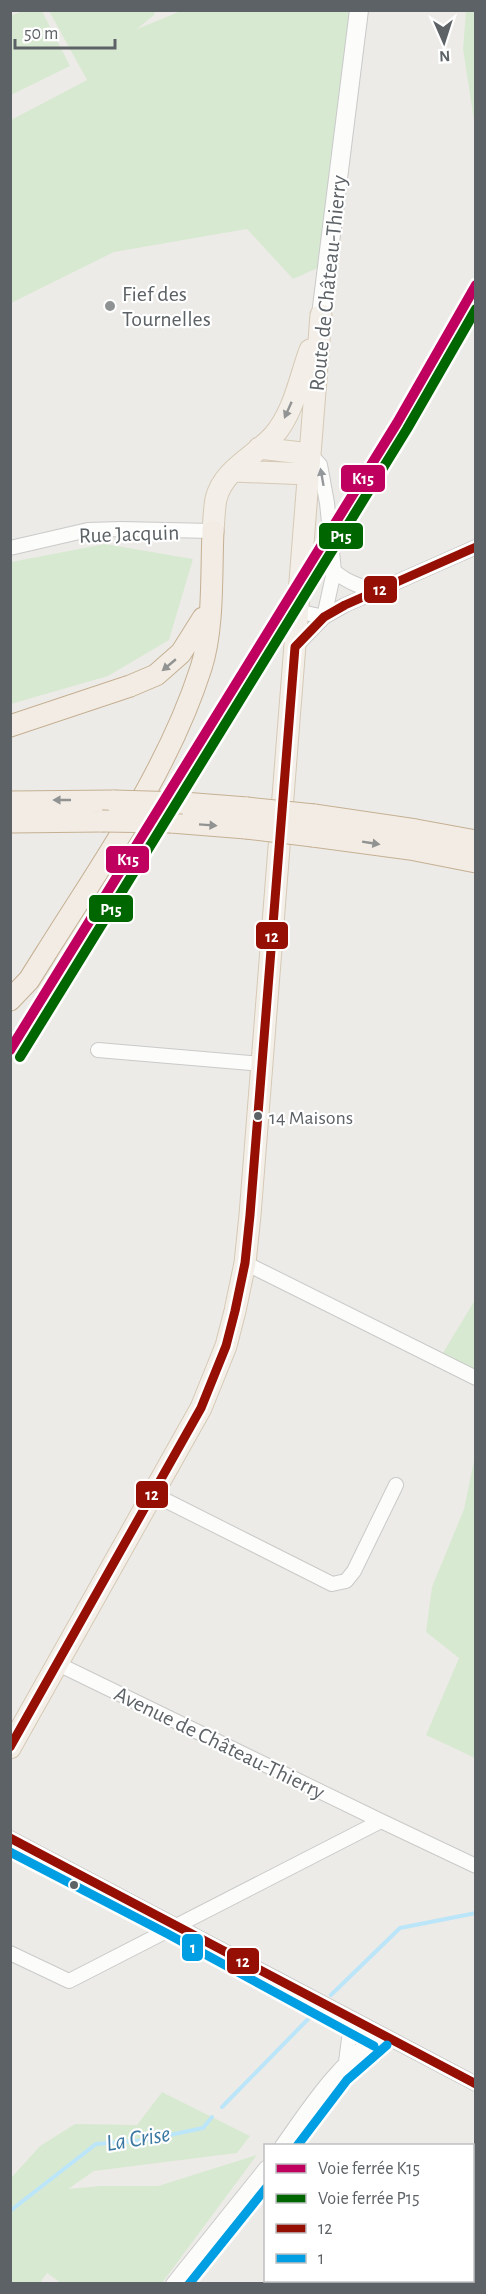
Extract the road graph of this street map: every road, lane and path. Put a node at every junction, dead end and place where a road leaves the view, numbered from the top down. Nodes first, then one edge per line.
1 (359, 10) edge
2 (321, 315) junction
3 (259, 448) junction
4 (309, 464) junction
5 (233, 471) junction
6 (213, 531) junction
7 (476, 547) edge
8 (10, 548) edge
9 (333, 564) junction
10 (380, 591) junction
11 (210, 593) junction
12 (297, 611) junction
13 (324, 617) junction
14 (203, 618) junction
15 (295, 647) junction
16 (10, 726) edge
17 (10, 802) edge
18 (247, 818) junction
19 (10, 822) edge
20 (314, 825) junction
21 (476, 841) edge
22 (476, 862) edge
23 (10, 984) edge
24 (10, 1000) edge
25 (98, 1050) dead end
26 (262, 1065) junction
27 (244, 1263) junction
28 (476, 1378) edge
29 (396, 1485) dead end
30 (153, 1494) junction
31 (58, 1664) junction
32 (10, 1748) edge
33 (381, 1821) junction
34 (10, 1838) edge
35 (476, 1866) edge
36 (178, 1925) junction
37 (10, 1953) edge
38 (357, 2023) junction
39 (380, 2035) junction
40 (346, 2062) junction
41 (476, 2084) edge
42 (283, 2144) edge
43 (264, 2171) edge
44 (178, 2282) edge

1 - 2 main road, Route de Château-Thierry
2 -> 3 main road
2 - 4 main road, Route de Château-Thierry
3 - 4 main road
3 - 5 main road
4 - 5 main road
9 -> 4 street
4 - 12 main road, Route de Château-Thierry
5 - 6 main road
6 - 8 street, Rue Jacquin
6 - 11 highway
7 - 10 street
9 - 10 street
9 - 13 street
10 - 13 street
11 - 14 highway
11 - 24 highway
12 - 13 street
12 - 15 main road, Route de Château-Thierry
13 - 15 street
14 -> 16 highway
14 - 23 highway
15 - 26 main road
18 -> 17 highway, bridge
19 -> 18 highway, bridge
18 - 20 highway, bridge
20 - 21 highway
20 -> 22 highway
25 - 26 street
26 - 27 main road
27 - 28 street
27 - 30 main road
29 - 30 street
30 - 31 main road
31 - 32 main road
31 - 33 street, Avenue de Château-Thierry
33 - 35 street, Avenue de Château-Thierry
33 - 36 street
34 - 36 street
36 - 37 street
36 - 38 street
38 - 39 street
38 - 40 street
39 - 40 street
39 - 41 street
40 - 42 street
43 - 44 street

